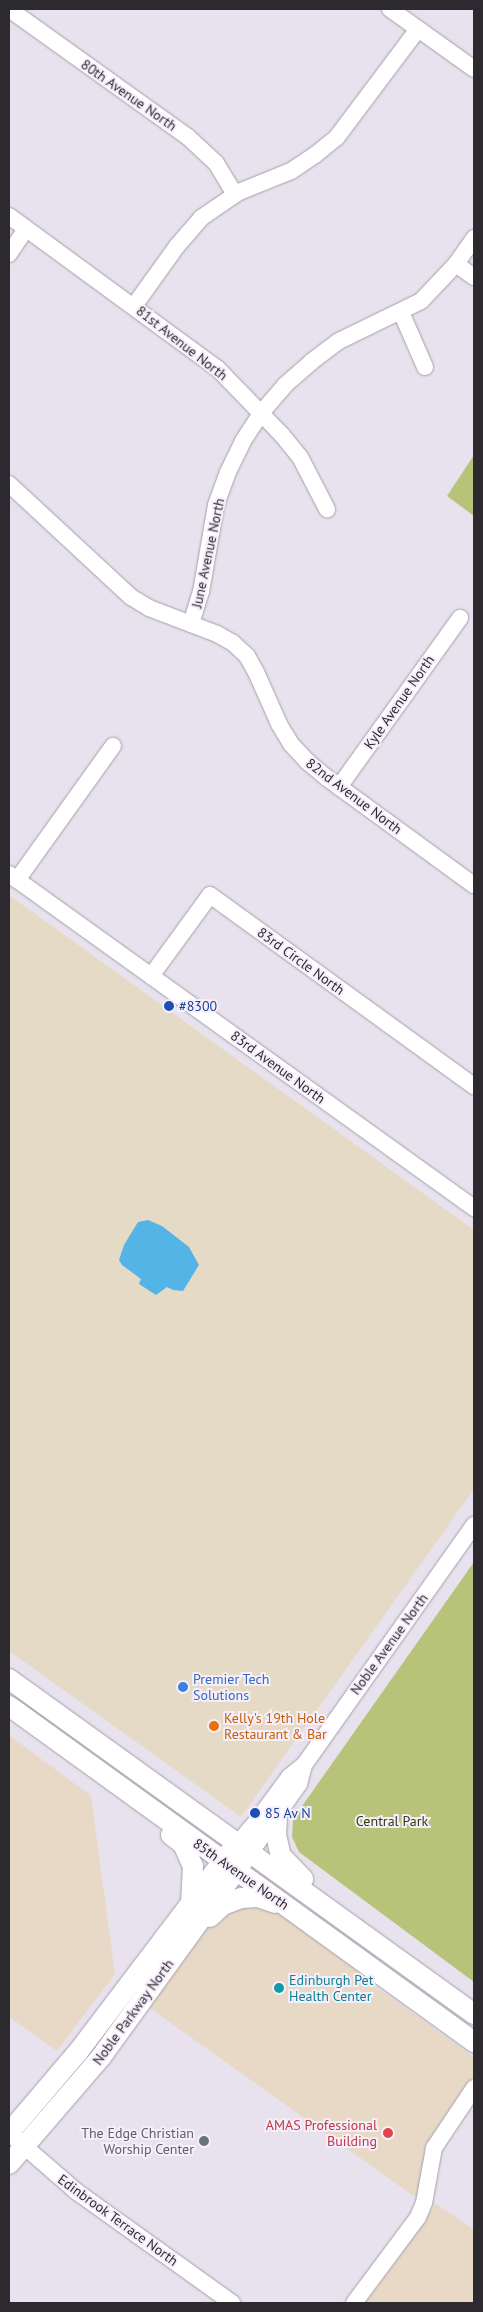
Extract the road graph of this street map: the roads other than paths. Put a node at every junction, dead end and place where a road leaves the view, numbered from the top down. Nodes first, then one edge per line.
1 (9, 9) edge
2 (390, 9) edge
3 (418, 29) junction
4 (474, 70) edge
5 (235, 195) junction
6 (9, 216) edge
7 (26, 229) junction
8 (474, 238) edge
9 (9, 254) edge
10 (456, 264) junction
11 (474, 277) edge
12 (134, 306) junction
13 (401, 312) junction
14 (425, 367) dead end
15 (261, 413) junction
16 (16, 484) edge
17 (327, 509) dead end
18 (460, 618) dead end
19 (191, 624) junction
20 (113, 746) dead end
21 (339, 787) junction
22 (13, 877) edge
23 (474, 885) edge
24 (151, 976) junction
25 (474, 1086) edge
26 (474, 1208) edge
27 (474, 1525) edge
28 (9, 1679) edge
29 (9, 1706) edge
30 (71, 1751) junction
31 (304, 1764) junction
32 (277, 1817) junction
33 (243, 1848) junction
34 (229, 1866) junction
35 (191, 1902) junction
36 (292, 1910) junction
37 (172, 1959) junction
38 (409, 1967) junction
39 (474, 2014) edge
40 (474, 2042) edge
41 (474, 2088) edge
42 (9, 2132) edge
43 (25, 2146) junction
44 (9, 2164) edge
45 (232, 2303) edge
46 (354, 2303) edge

1 - 5 street, 80th Avenue North
2 - 3 street
3 - 4 street
3 - 5 street
5 - 12 street
6 - 7 street, 81st Avenue North
7 - 9 street
7 - 12 street, 81st Avenue North
8 - 10 street, June Avenue North
10 - 11 street
10 - 13 street, June Avenue North
12 - 15 street, 81st Avenue North
13 - 14 street
13 - 15 street, June Avenue North
15 - 17 street, 81st Avenue North
15 - 19 street, June Avenue North
16 - 19 street, 82nd Avenue North
18 - 21 street, Kyle Avenue North
19 - 21 street, 82nd Avenue North
20 - 22 street
21 - 23 street, 82nd Avenue North
22 - 24 street, 83rd Avenue North
24 - 25 street, 83rd Circle North
24 - 26 street, 83rd Avenue North
27 - 31 street, Noble Avenue North
28 - 33 main road, 85th Avenue North
29 - 30 main road, 85th Avenue North
30 - 34 main road, 85th Avenue North
30 - 35 main road
31 - 32 street, Noble Avenue North
31 - 33 street, Noble Avenue North
32 - 33 street, Noble Avenue North
32 - 38 main road
33 - 34 main road, Noble Parkway North
33 - 38 main road, 85th Avenue North
34 - 35 main road, Noble Parkway North
34 - 36 main road, 85th Avenue North
34 - 37 main road, Noble Parkway North
35 - 42 main road, Noble Parkway North
36 - 37 main road
36 - 40 main road, 85th Avenue North
37 - 43 main road, Noble Parkway North
38 - 39 main road, 85th Avenue North
41 - 46 street
42 - 43 street, Edinbrook Terrace North
43 - 44 main road, Noble Parkway North
43 - 45 street, Edinbrook Terrace North

